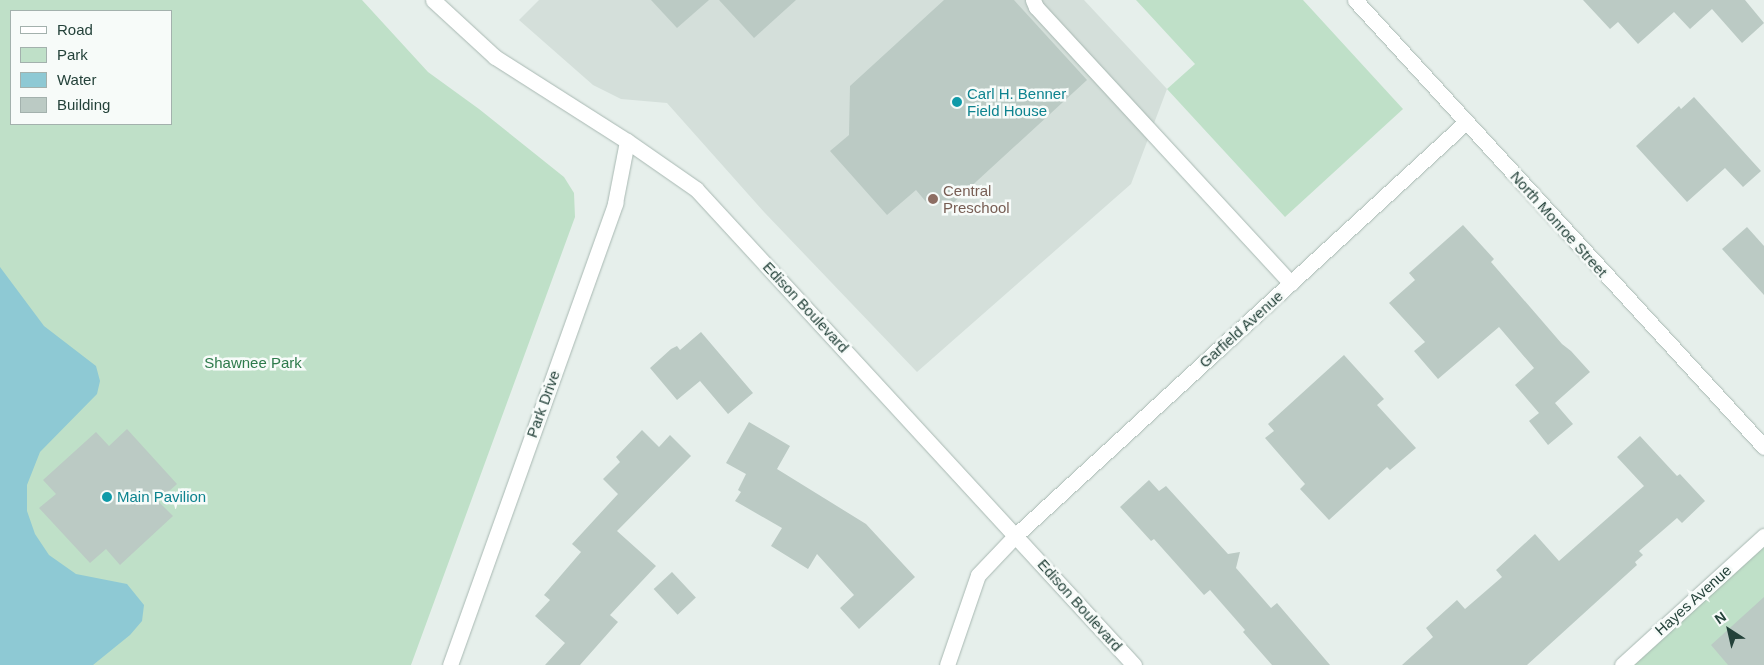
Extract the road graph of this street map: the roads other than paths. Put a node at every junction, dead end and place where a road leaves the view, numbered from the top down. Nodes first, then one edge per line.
1 (433, 0) edge
2 (1033, 0) edge
3 (1355, 0) edge
4 (1466, 122) junction
5 (627, 141) junction
6 (1291, 283) junction
7 (1764, 447) edge
8 (1016, 535) junction
9 (1764, 536) edge
10 (450, 665) edge
11 (947, 665) edge
12 (1134, 665) edge
13 (1622, 665) edge

1 - 5 street, Edison Boulevard
2 - 6 street
3 - 4 street, North Monroe Street
4 - 6 street, Garfield Avenue
4 - 7 street, North Monroe Street
5 - 8 street, Edison Boulevard
5 - 10 street, Park Drive
6 - 8 street, Garfield Avenue
8 - 11 street, Garfield Avenue
8 - 12 street, Edison Boulevard
9 - 13 street, Hayes Avenue

